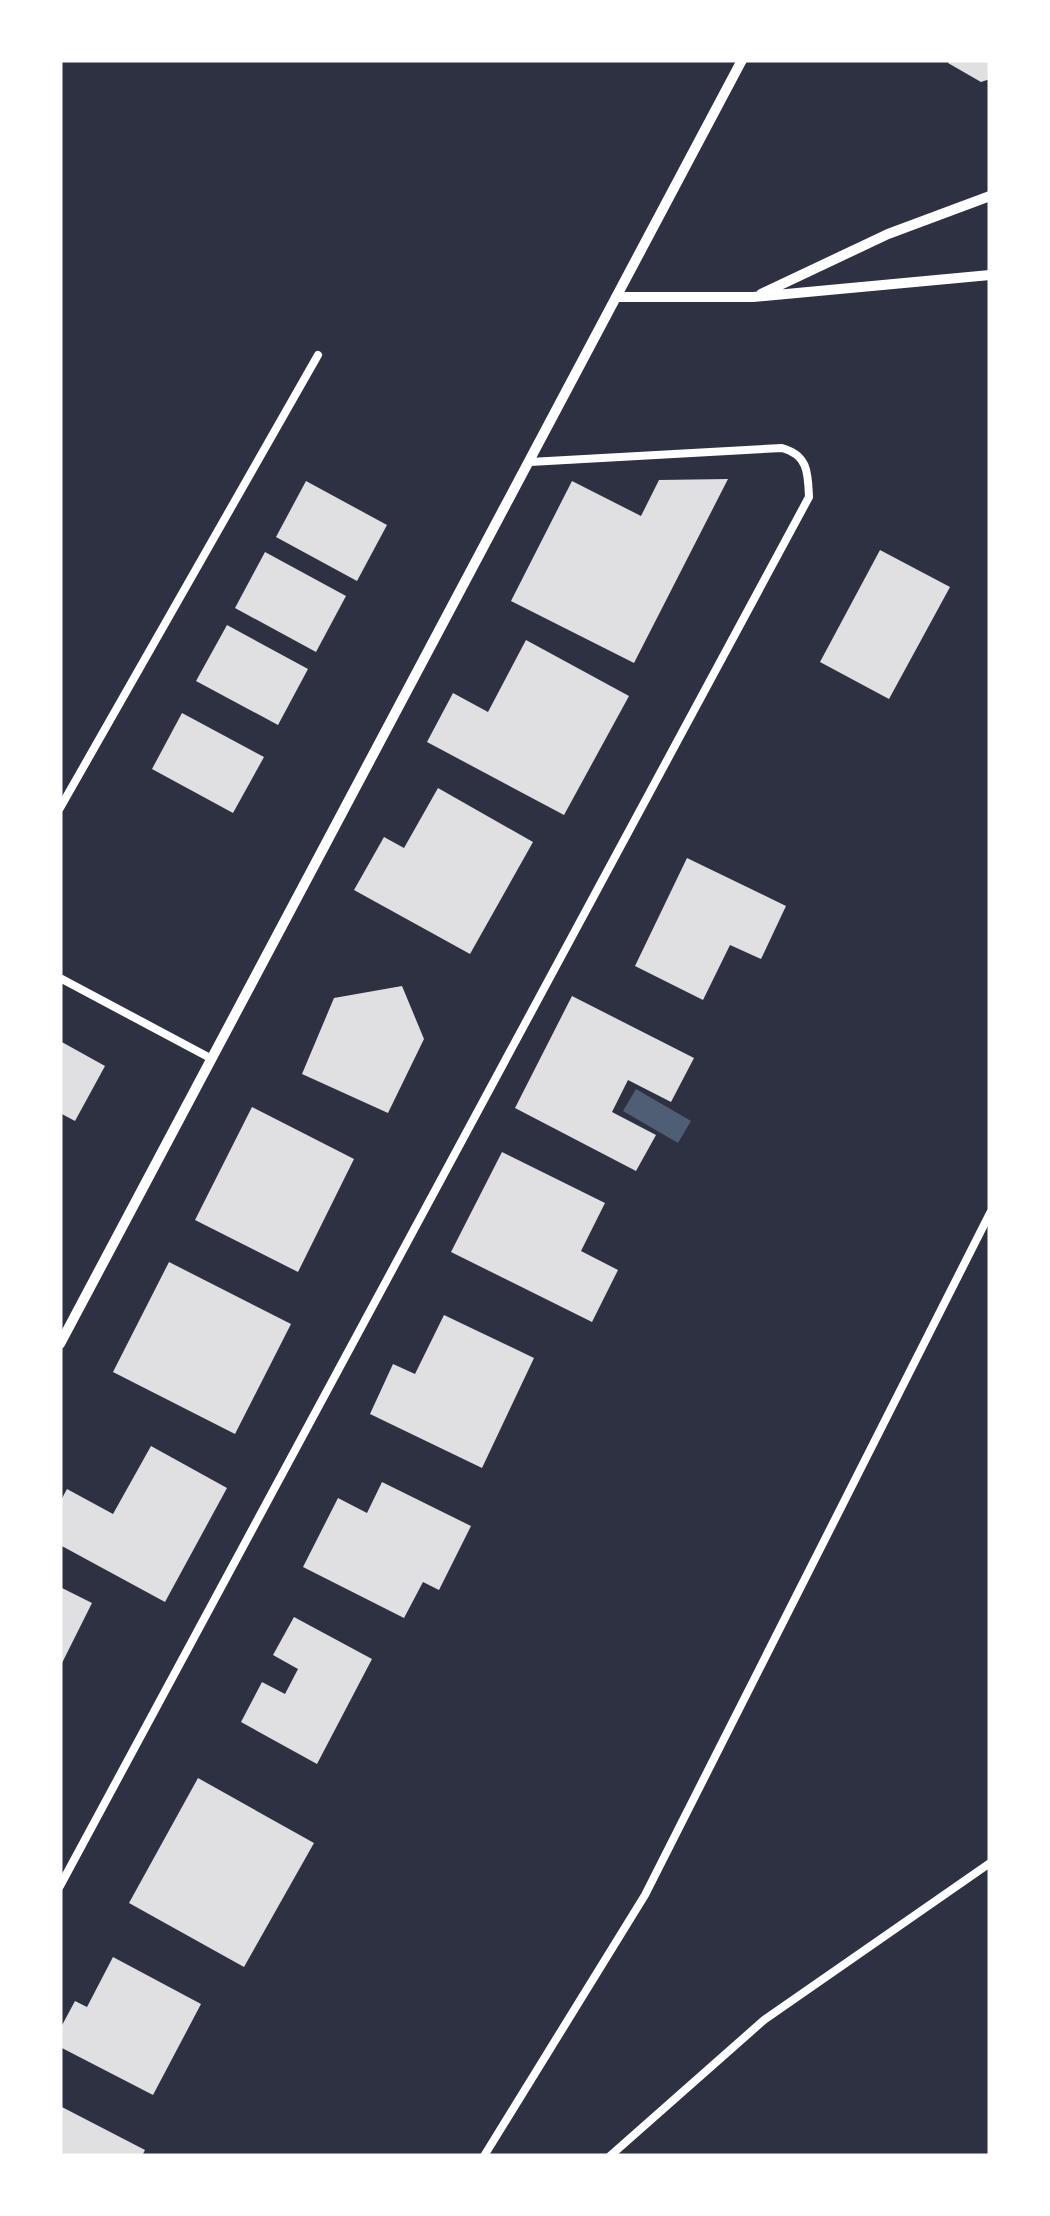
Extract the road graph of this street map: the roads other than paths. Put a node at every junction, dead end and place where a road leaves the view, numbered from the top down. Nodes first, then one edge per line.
1 (742, 60) edge
2 (990, 196) edge
3 (990, 275) edge
4 (616, 297) junction
5 (754, 298) junction
6 (318, 355) dead end
7 (530, 462) junction
8 (60, 808) edge
9 (60, 978) edge
10 (212, 1059) junction
11 (990, 1213) edge
12 (60, 1344) edge
13 (990, 1863) edge
14 (60, 1886) edge
15 (484, 2156) edge
16 (610, 2156) edge

1 - 4 street
2 - 5 street
3 - 5 street
4 - 5 street
4 - 7 street
6 - 8 lane
7 - 10 street
7 - 14 lane
9 - 10 lane
10 - 12 street
11 - 15 lane
13 - 16 lane

